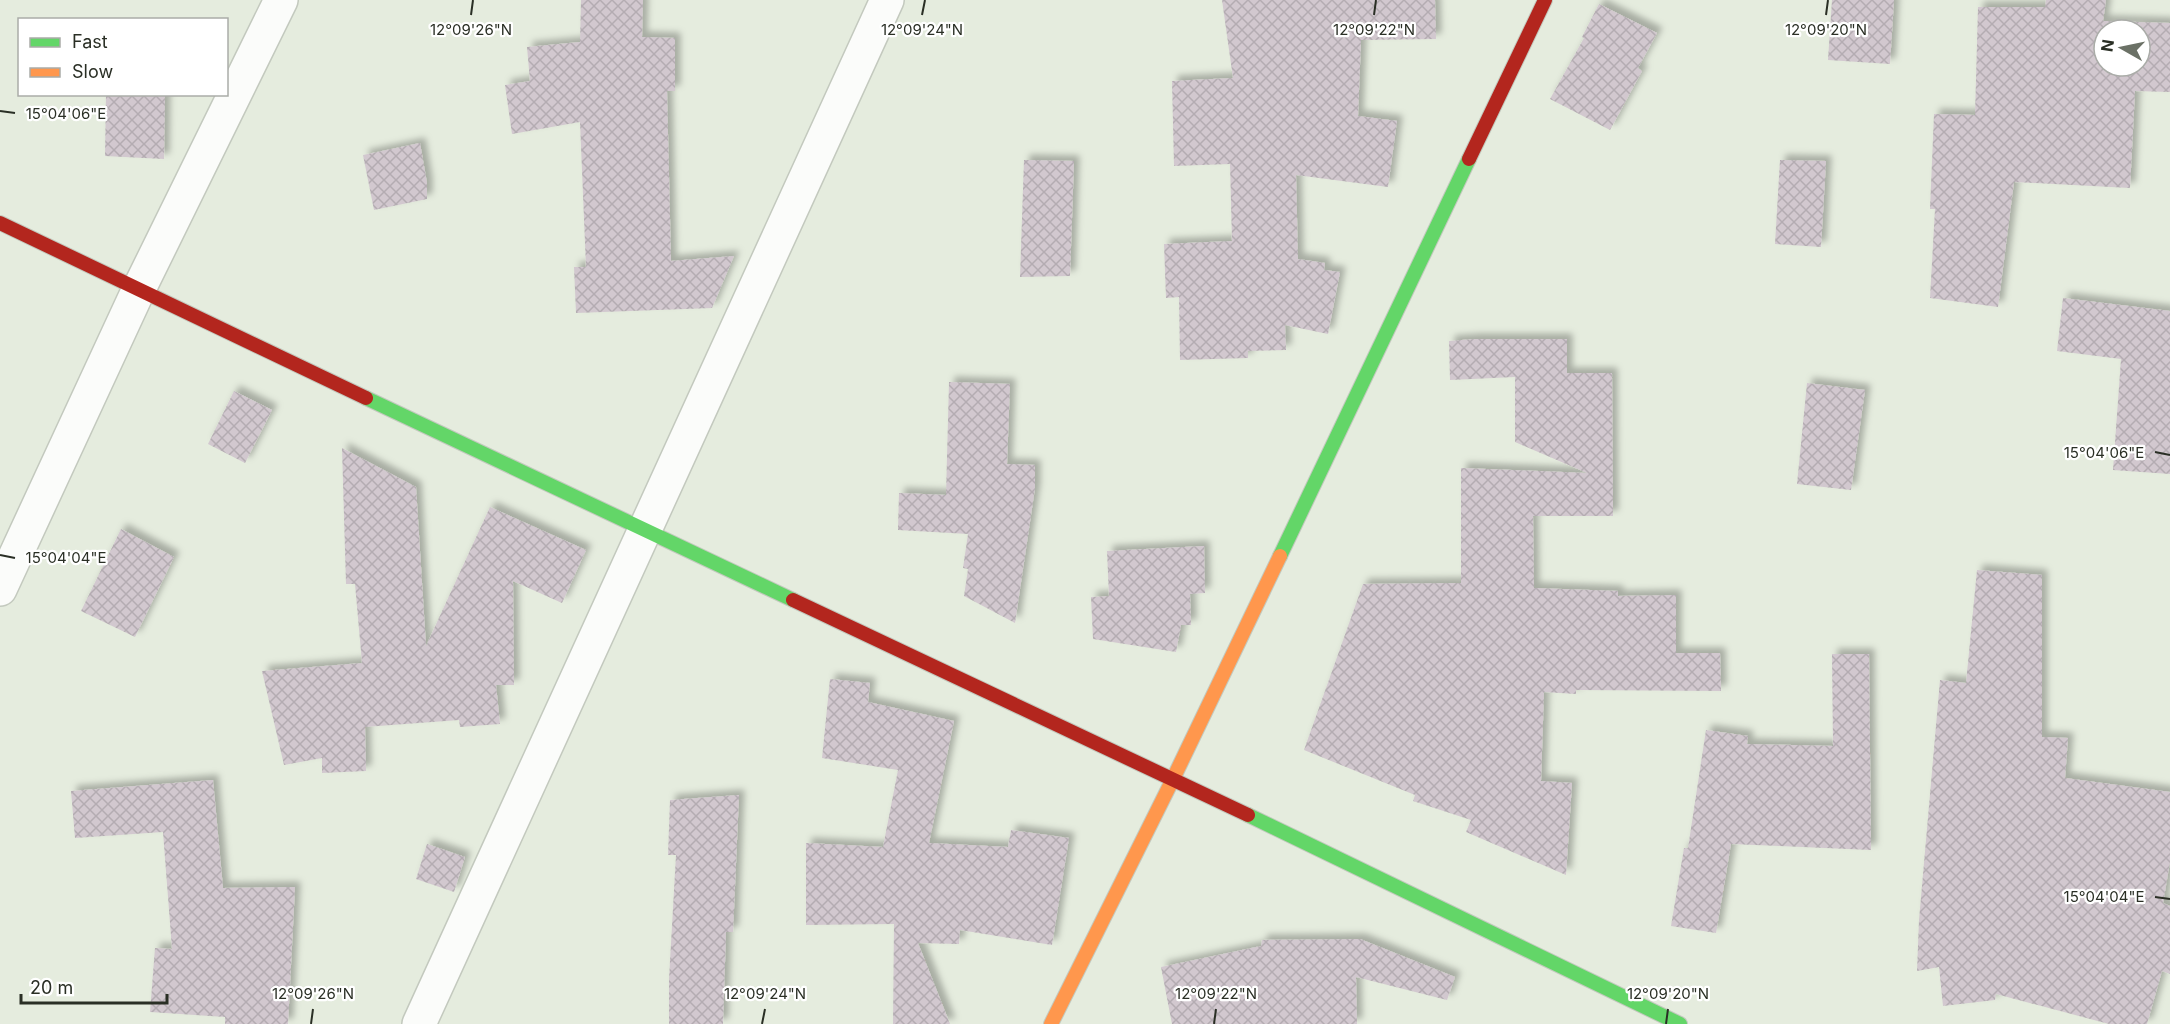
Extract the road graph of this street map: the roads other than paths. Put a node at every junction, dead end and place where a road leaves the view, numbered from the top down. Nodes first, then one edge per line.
1 (281, 0) edge
2 (887, 0) edge
3 (1545, 0) edge
4 (0, 223) edge
5 (138, 291) junction
6 (644, 530) junction
7 (0, 590) edge
8 (1173, 779) junction
9 (419, 1024) edge
10 (1051, 1024) edge
11 (1680, 1024) edge

1 - 5 street
2 - 6 street
3 - 8 street
4 - 5 street
5 - 6 street
5 - 7 street
6 - 8 street
6 - 9 street
8 - 10 street
8 - 11 street

